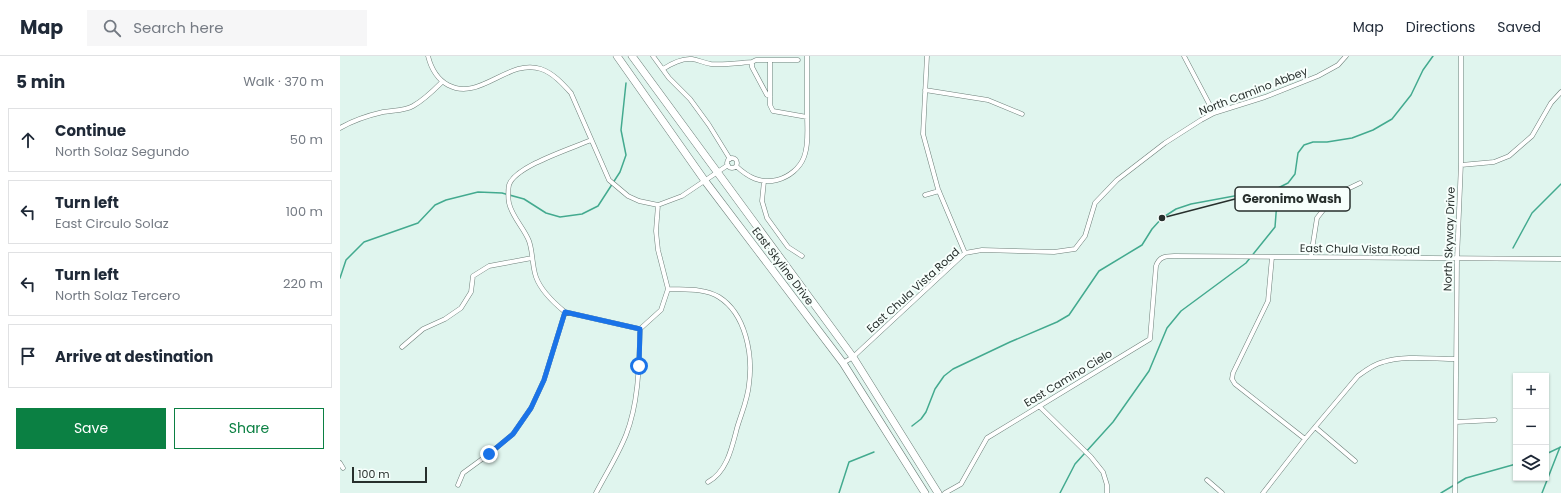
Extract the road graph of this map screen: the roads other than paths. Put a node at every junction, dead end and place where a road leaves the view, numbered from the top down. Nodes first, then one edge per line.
1 (428, 56) edge
2 (617, 56) edge
3 (632, 56) edge
4 (653, 56) edge
5 (807, 56) edge
6 (927, 56) edge
7 (1184, 56) edge
8 (1346, 56) edge
9 (1460, 56) edge
10 (770, 60) junction
11 (798, 60) dead end
12 (752, 62) junction
13 (663, 69) junction
14 (442, 82) junction
15 (925, 90) junction
16 (1561, 92) edge
17 (770, 96) junction
18 (1214, 113) junction
19 (1022, 114) dead end
20 (807, 117) junction
21 (340, 128) edge
22 (591, 140) junction
23 (730, 159) junction
24 (728, 165) junction
25 (1461, 165) junction
26 (736, 166) junction
27 (718, 172) junction
28 (705, 181) junction
29 (764, 181) junction
30 (1360, 183) dead end
31 (939, 191) junction
32 (925, 195) dead end
33 (658, 205) junction
34 (1075, 248) joint
35 (965, 253) junction
36 (802, 256) dead end
37 (1311, 256) junction
38 (1272, 257) junction
39 (532, 258) junction
40 (1160, 259) joint
41 (1457, 259) junction
42 (1561, 259) edge
43 (668, 289) junction
44 (565, 312) junction
45 (640, 329) junction
46 (402, 348) dead end
47 (853, 356) junction
48 (1456, 359) junction
49 (843, 363) junction
50 (1039, 406) junction
51 (1495, 420) dead end
52 (1456, 422) junction
53 (1315, 427) junction
54 (1305, 439) junction
55 (1355, 461) dead end
56 (340, 463) edge
57 (343, 468) dead end
58 (1207, 480) dead end
59 (708, 482) dead end
60 (458, 485) dead end
61 (596, 493) edge
62 (925, 493) edge
63 (938, 493) edge
64 (945, 493) edge
65 (1107, 493) edge
66 (1222, 493) edge
67 (1263, 493) edge
68 (1455, 493) edge

1 - 14 street
2 - 28 main road, East Skyline Drive
3 - 27 main road, East Skyline Drive
4 - 13 street
5 - 20 street
6 - 15 street
7 - 18 street
8 - 18 street, North Camino Abbey
9 - 25 street, North Skyway Drive
10 - 11 street
10 - 12 street
10 - 17 street
12 - 13 street
12 - 17 street
13 - 23 street
14 - 21 street
14 - 22 street
15 - 19 street
15 - 31 street
16 - 25 street
17 - 20 street
18 - 34 street, North Camino Abbey
20 - 29 street
22 - 33 street
22 - 39 street
23 - 24 street
23 - 26 street
24 - 26 street
24 - 27 street
25 - 41 street, North Skyway Drive
26 - 29 street
27 - 28 street
27 - 47 main road, East Skyline Drive
28 - 33 street
28 - 49 main road, East Skyline Drive
29 - 36 street
30 - 37 street
31 - 32 street
31 - 35 street
33 - 43 street
34 - 35 street, East Chula Vista Road
35 - 47 street, East Chula Vista Road
37 - 38 street, East Chula Vista Road
37 - 41 street, East Chula Vista Road
38 - 40 street, East Chula Vista Road
38 - 54 street
39 - 44 street
39 - 46 street
40 - 50 street, East Camino Cielo
41 - 42 street, East Chula Vista Road
41 - 48 street, North Skyway Drive
43 - 45 street
43 - 59 street
44 - 45 street
44 - 60 street
45 - 61 street
47 - 49 street, East Chula Vista Road
47 - 63 main road, East Skyline Drive
48 - 52 street, North Skyway Drive
48 - 53 street
49 - 62 main road, East Skyline Drive
50 - 64 street, East Camino Cielo
50 - 65 street
51 - 52 street
52 - 68 street, North Skyway Drive
53 - 54 street
53 - 55 street
54 - 67 street
56 - 57 street
58 - 66 street

